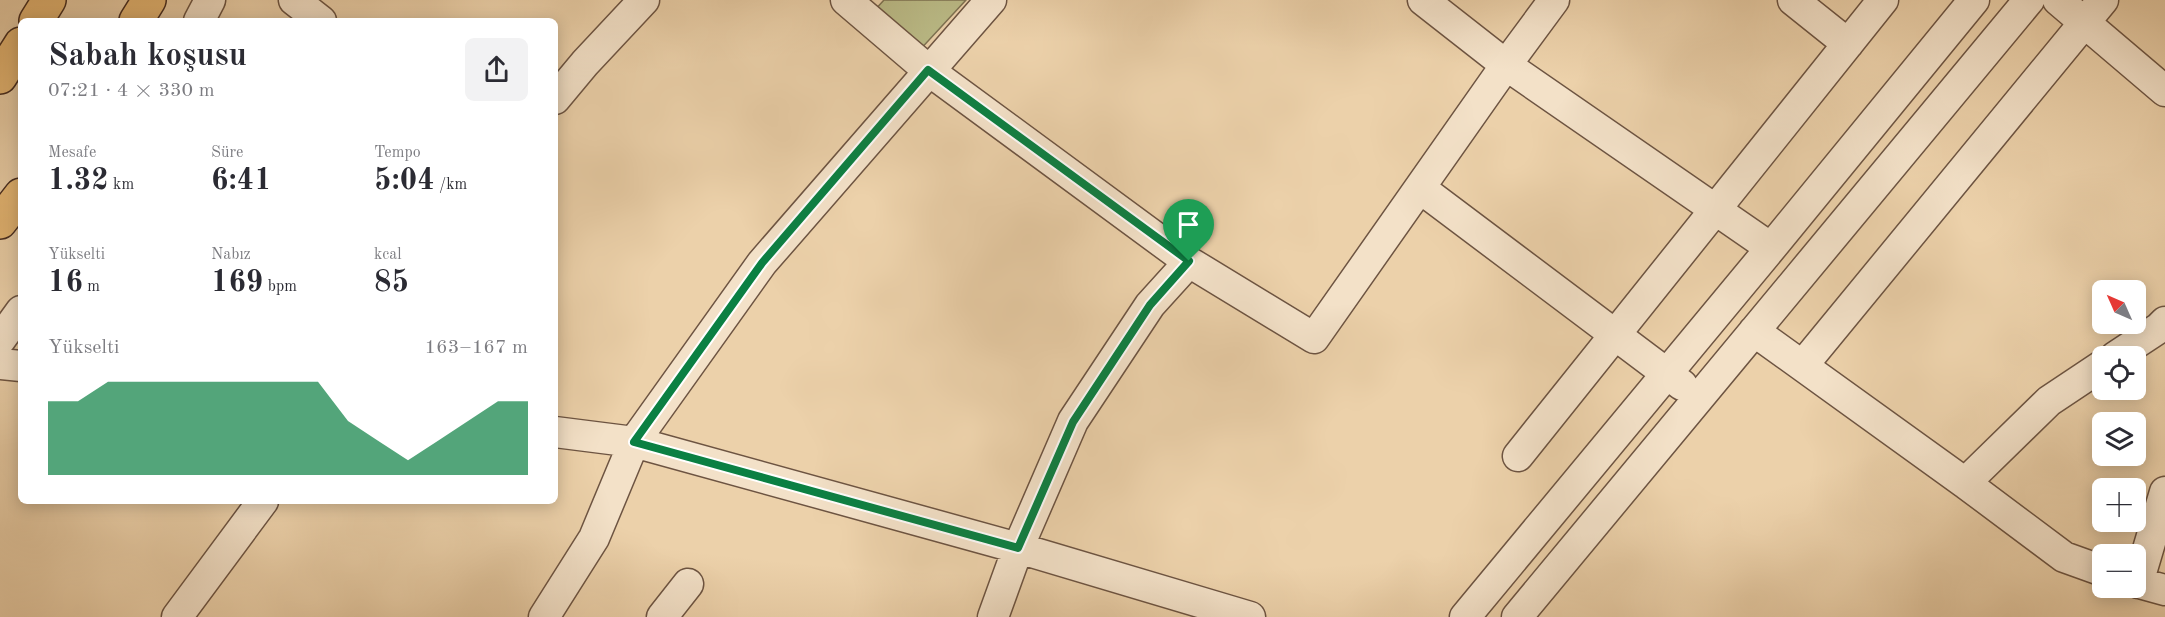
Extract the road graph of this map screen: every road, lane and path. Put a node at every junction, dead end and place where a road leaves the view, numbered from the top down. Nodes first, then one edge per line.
1 (49, 0) edge
2 (149, 0) edge
3 (210, 0) edge
4 (294, 0) edge
5 (644, 0) edge
6 (846, 0) edge
7 (991, 0) edge
8 (1423, 0) edge
9 (1554, 0) edge
10 (1793, 0) edge
11 (1883, 0) edge
12 (1974, 0) edge
13 (2028, 0) edge
14 (2058, 0) edge
15 (2103, 0) edge
16 (38, 18) edge
17 (138, 18) edge
18 (201, 18) edge
19 (317, 18) edge
20 (2085, 23) junction
21 (1848, 44) junction
22 (18, 49) edge
23 (1506, 65) junction
24 (928, 70) junction
25 (0, 77) edge
26 (2165, 91) edge
27 (558, 95) edge
28 (1420, 188) junction
29 (18, 199) edge
30 (1715, 210) junction
31 (0, 222) edge
32 (1771, 248) junction
33 (1189, 261) junction
34 (18, 315) edge
35 (2165, 322) edge
36 (1754, 331) junction
37 (1615, 334) junction
38 (0, 340) edge
39 (2131, 346) edge
40 (0, 364) edge
41 (1803, 365) junction
42 (18, 366) edge
43 (2092, 372) edge
44 (1667, 373) junction
45 (1699, 398) junction
46 (558, 432) edge
47 (634, 442) junction
48 (1518, 456) dead end
49 (1965, 483) junction
50 (2165, 492) edge
51 (261, 504) edge
52 (1018, 548) junction
53 (2092, 567) edge
54 (688, 584) dead end
55 (2146, 585) edge
56 (177, 617) edge
57 (544, 617) edge
58 (662, 617) edge
59 (993, 617) edge
60 (1250, 617) edge
61 (1465, 617) edge
62 (1517, 617) edge

1 - 16 main road
2 - 17 main road
3 - 18 street
4 - 19 street
5 - 27 street
6 - 24 street
7 - 24 street
8 - 23 street
9 - 23 street
10 - 21 street
11 - 21 street
12 - 32 street
13 - 36 street
14 - 20 street
15 - 20 street
20 - 26 street
20 - 41 street
21 - 30 street
22 - 25 main road
23 - 28 street
23 - 30 street
24 - 33 street
24 - 47 street
28 - 33 street
28 - 37 street
29 - 31 main road
30 - 32 street
30 - 37 street
32 - 44 street
33 - 52 street
34 - 38 street
35 - 39 street
36 - 41 street
36 - 45 street
37 - 44 street
37 - 48 street
40 - 42 street
41 - 49 street
43 - 49 street
44 - 45 street
44 - 61 street
45 - 62 street
46 - 47 street
47 - 52 street
47 - 57 street
49 - 53 street
50 - 55 street
51 - 56 street
52 - 59 street
52 - 60 street
54 - 58 street

